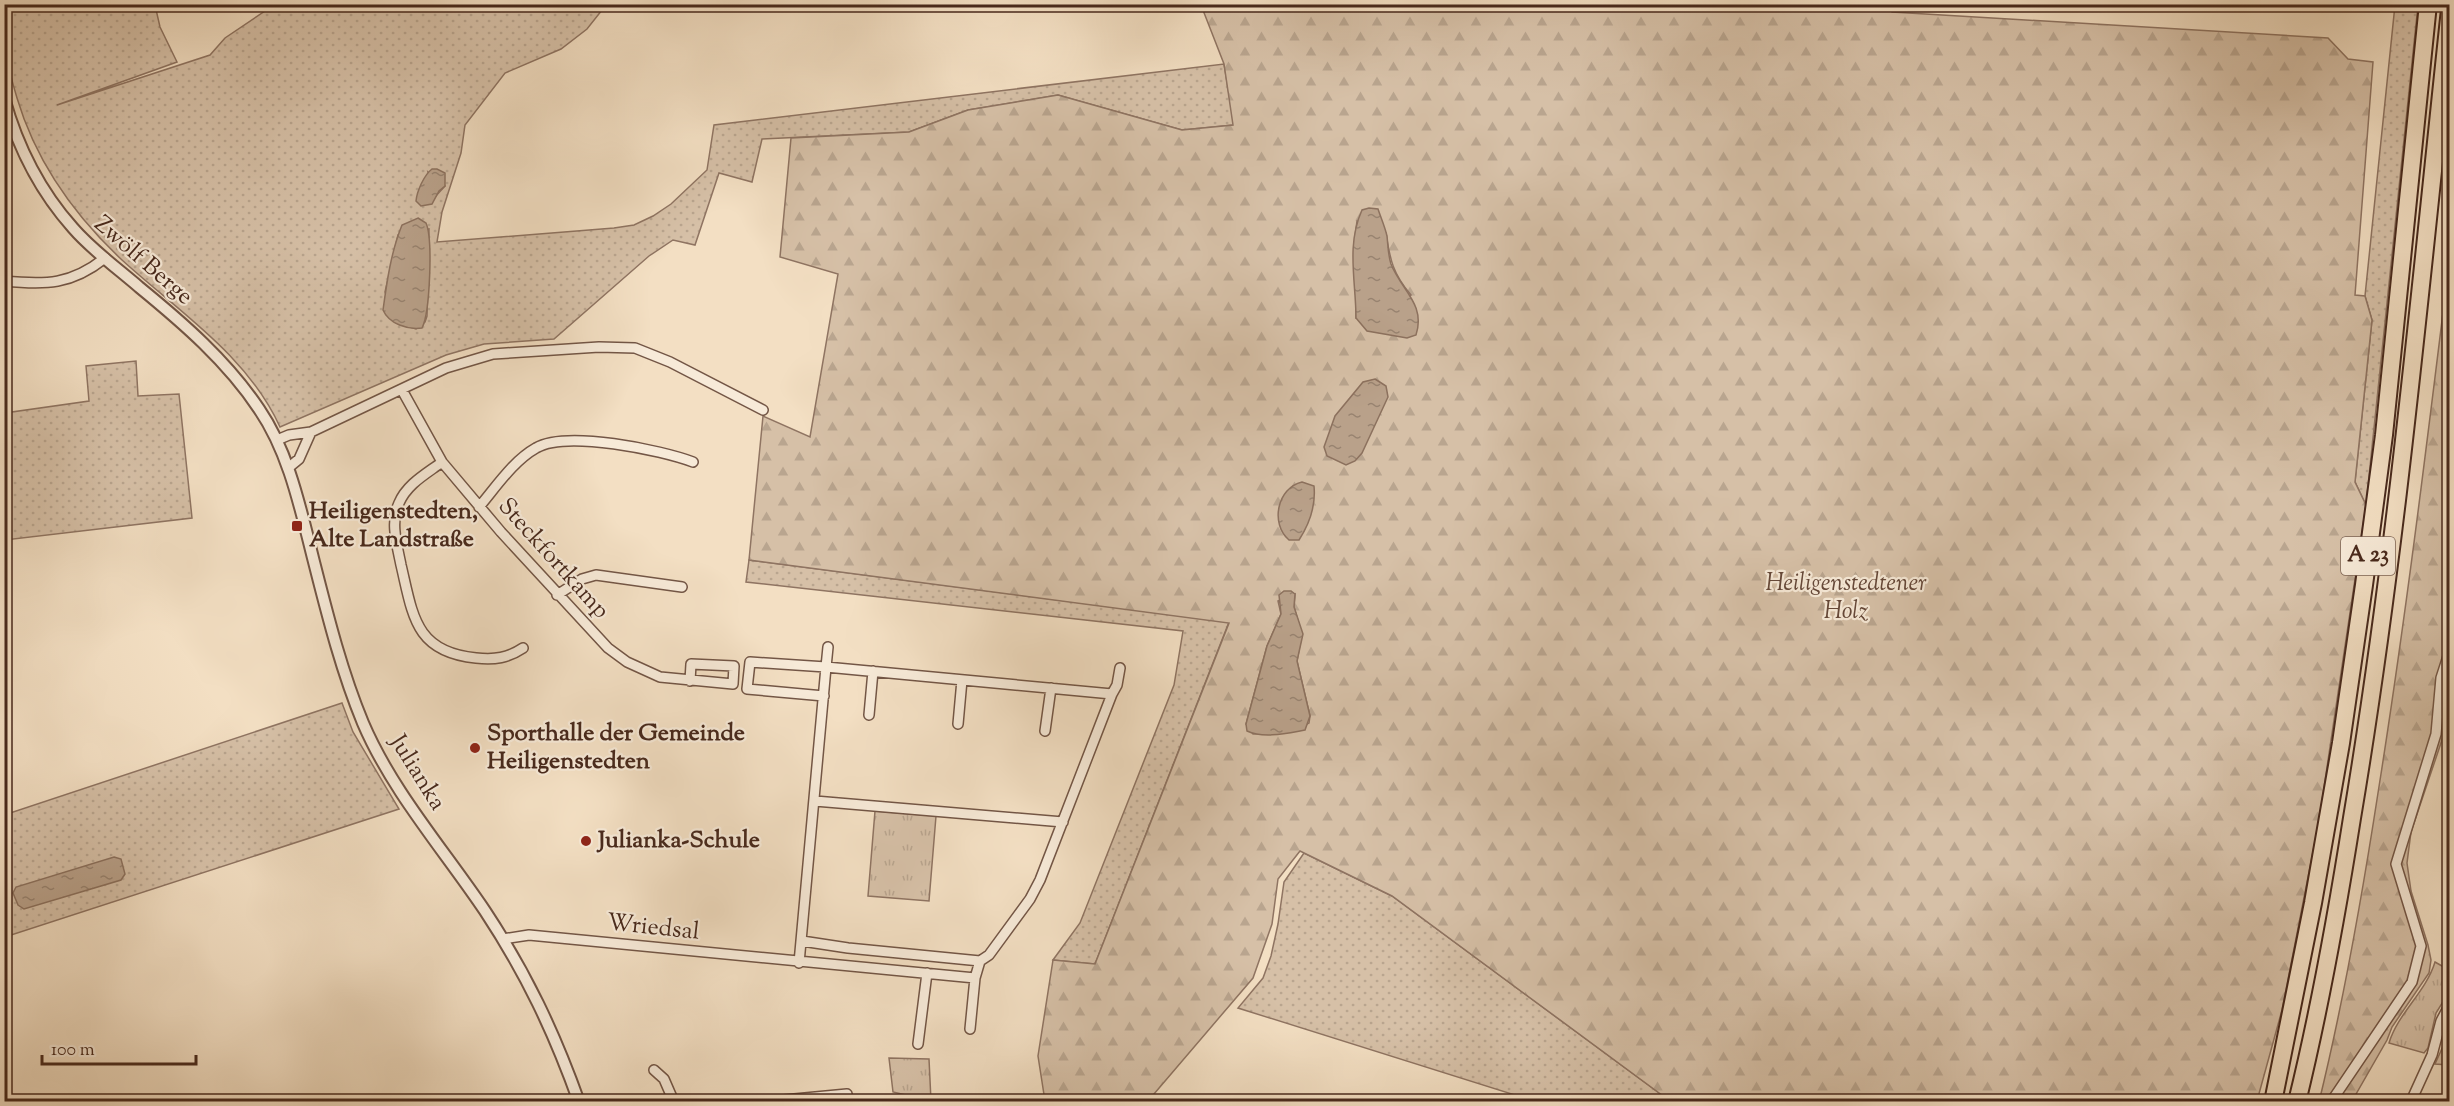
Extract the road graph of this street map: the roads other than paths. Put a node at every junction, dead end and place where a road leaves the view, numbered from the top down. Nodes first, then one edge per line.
1 (2428, 4) edge
2 (2450, 9) edge
3 (4, 98) edge
4 (7, 117) edge
5 (105, 258) junction
6 (4, 281) edge
7 (402, 390) junction
8 (762, 410) dead end
9 (311, 432) junction
10 (277, 440) junction
11 (442, 462) junction
12 (693, 462) dead end
13 (288, 468) junction
14 (479, 507) junction
15 (682, 587) dead end
16 (557, 595) junction
17 (828, 647) dead end
18 (524, 648) dead end
19 (2450, 650) edge
20 (826, 667) junction
21 (1120, 668) dead end
22 (873, 671) junction
23 (962, 680) junction
24 (690, 681) junction
25 (1051, 688) junction
26 (1112, 694) junction
27 (824, 696) junction
28 (869, 715) dead end
29 (958, 724) dead end
30 (1045, 730) dead end
31 (814, 801) junction
32 (1064, 822) junction
33 (503, 939) junction
34 (802, 941) junction
35 (981, 961) junction
36 (799, 963) junction
37 (927, 973) junction
38 (975, 978) junction
39 (2450, 1004) edge
40 (970, 1029) dead end
41 (918, 1044) dead end
42 (654, 1070) dead end
43 (847, 1094) dead end
44 (579, 1101) edge
45 (674, 1101) edge
46 (761, 1101) edge
47 (2273, 1101) edge
48 (2297, 1101) edge
49 (2331, 1101) edge
50 (2413, 1101) edge

1 - 47 highway, A 23
2 - 48 highway, A 23
3 - 4 street, Zwölf Berge
4 - 5 street, Zwölf Berge
5 - 6 street
5 - 10 street, Zwölf Berge
7 - 8 street
7 - 9 street
7 - 11 street, Steckfortkamp
9 - 10 street
9 - 13 street
10 - 13 street, Julianka
11 - 14 street, Steckfortkamp
11 - 18 street
12 - 14 street
13 - 33 street, Julianka
14 - 16 street, Steckfortkamp
15 - 16 street
16 - 24 street, Steckfortkamp
17 - 20 street
19 - 49 street
20 - 22 street
20 - 27 street
20 - 27 street
21 - 26 street
22 - 23 street
22 - 28 street
23 - 25 street
23 - 29 street
24 - 24 street, Steckfortkamp
25 - 26 street
25 - 30 street
26 - 32 street
27 - 31 street
31 - 32 street
31 - 34 street
32 - 35 street
33 - 36 street, Wriedsal
33 - 44 street, Julianka
34 - 35 street
34 - 36 street
35 - 38 street
36 - 37 street, Wriedsal
37 - 38 street, Wriedsal
37 - 41 street
38 - 40 street
39 - 50 street
42 - 45 street
43 - 46 street

